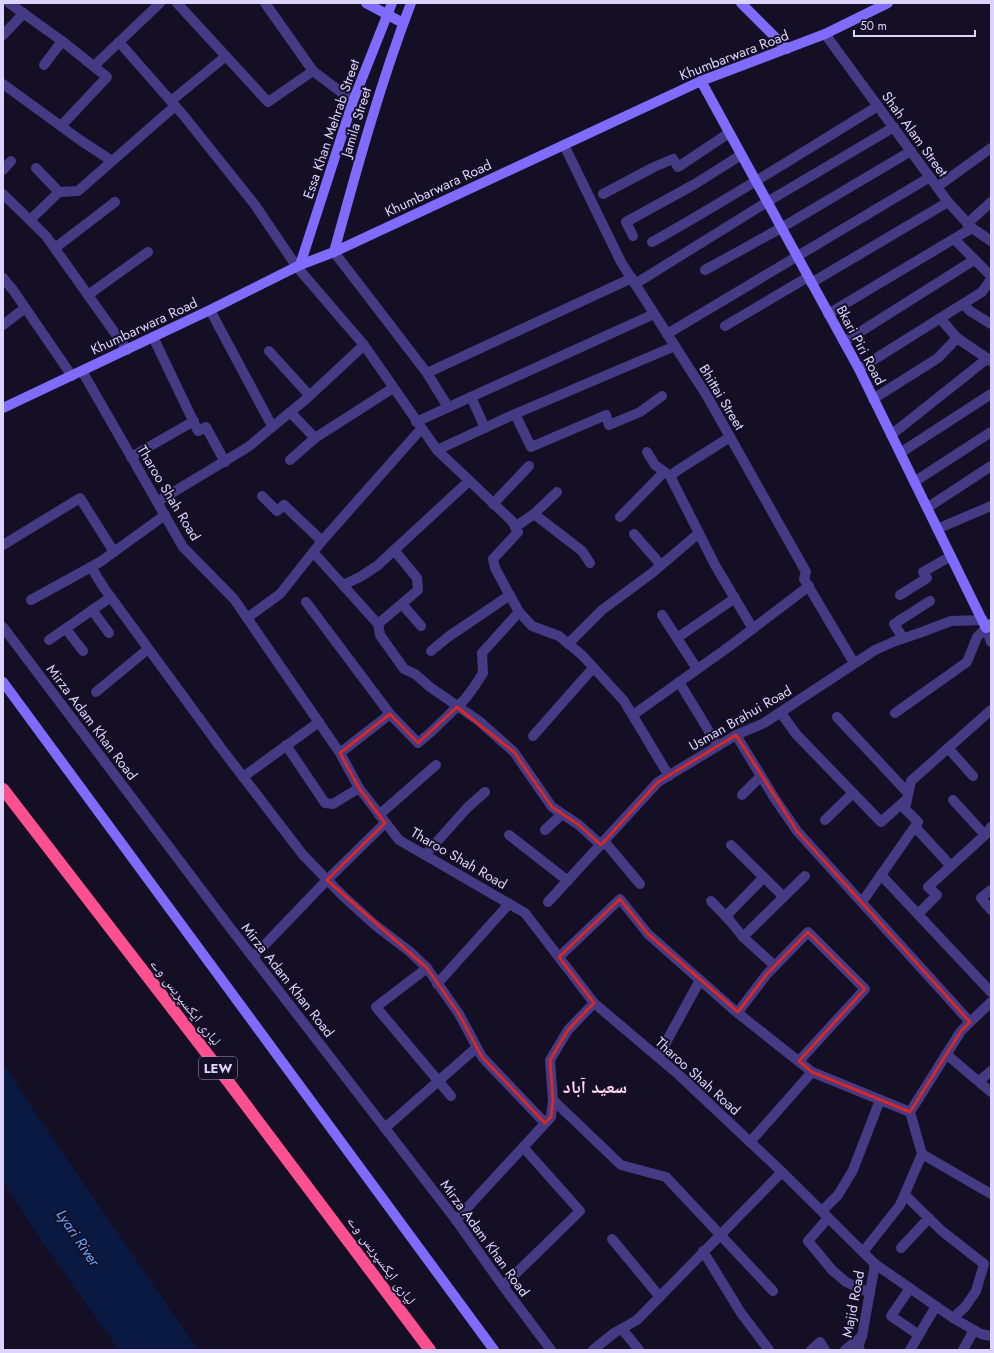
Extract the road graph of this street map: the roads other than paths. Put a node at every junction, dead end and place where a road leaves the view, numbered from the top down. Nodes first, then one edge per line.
1 (9, 3) edge
2 (160, 3) edge
3 (178, 3) edge
4 (265, 3) edge
5 (366, 3) edge
6 (392, 3) edge
7 (411, 3) edge
8 (741, 3) edge
9 (888, 3) edge
10 (24, 13) junction
11 (388, 15) junction
12 (403, 23) junction
13 (825, 34) junction
14 (3, 35) edge
15 (62, 41) junction
16 (119, 42) junction
17 (786, 49) junction
18 (226, 56) junction
19 (44, 65) dead end
20 (94, 66) junction
21 (313, 71) junction
22 (701, 81) junction
23 (3, 84) edge
24 (353, 101) junction
25 (173, 103) junction
26 (878, 106) junction
27 (61, 126) junction
28 (894, 127) junction
29 (729, 133) junction
30 (564, 145) junction
31 (991, 148) edge
32 (911, 151) junction
33 (741, 155) junction
34 (11, 160) dead end
35 (112, 161) junction
36 (36, 168) dead end
37 (3, 170) edge
38 (930, 177) junction
39 (755, 181) junction
40 (937, 187) junction
41 (59, 192) junction
42 (3, 194) edge
43 (603, 194) dead end
44 (115, 202) dead end
45 (767, 202) junction
46 (948, 202) junction
47 (991, 202) edge
48 (30, 220) junction
49 (969, 226) junction
50 (781, 228) junction
51 (633, 236) dead end
52 (954, 239) junction
53 (652, 242) dead end
54 (991, 242) edge
55 (55, 248) junction
56 (148, 252) dead end
57 (334, 252) junction
58 (797, 256) junction
59 (974, 260) junction
60 (298, 266) junction
61 (705, 270) dead end
62 (991, 276) edge
63 (3, 278) edge
64 (810, 280) junction
65 (991, 280) edge
66 (633, 281) junction
67 (88, 295) junction
68 (963, 304) junction
69 (25, 308) junction
70 (210, 310) junction
71 (654, 314) junction
72 (828, 314) junction
73 (940, 318) junction
74 (991, 324) edge
75 (3, 325) edge
76 (725, 326) dead end
77 (667, 334) junction
78 (153, 337) junction
79 (956, 338) junction
80 (844, 342) junction
81 (364, 345) junction
82 (675, 346) junction
83 (127, 350) junction
84 (269, 351) dead end
85 (989, 359) edge
86 (859, 369) junction
87 (82, 371) junction
88 (427, 374) junction
89 (72, 376) junction
90 (393, 388) junction
91 (991, 394) edge
92 (309, 396) junction
93 (471, 396) junction
94 (662, 396) dead end
95 (874, 399) junction
96 (448, 407) junction
97 (3, 408) edge
98 (290, 412) junction
99 (515, 414) junction
100 (194, 422) junction
101 (419, 425) junction
102 (272, 426) junction
103 (485, 428) junction
104 (991, 432) edge
105 (891, 435) junction
106 (730, 437) junction
107 (315, 438) junction
108 (436, 450) junction
109 (647, 452) dead end
110 (900, 453) junction
111 (131, 457) junction
112 (290, 460) dead end
113 (225, 462) junction
114 (529, 466) dead end
115 (991, 466) edge
116 (667, 474) junction
117 (469, 481) junction
118 (914, 482) junction
119 (557, 492) dead end
120 (262, 496) dead end
121 (157, 502) junction
122 (493, 504) junction
123 (991, 506) edge
124 (927, 508) junction
125 (534, 514) junction
126 (164, 516) junction
127 (620, 517) dead end
128 (515, 527) junction
129 (937, 529) junction
130 (699, 533) junction
131 (634, 534) dead end
132 (322, 541) junction
133 (3, 546) edge
134 (394, 550) junction
135 (114, 552) junction
136 (313, 552) junction
137 (951, 556) junction
138 (590, 563) dead end
139 (661, 566) junction
140 (91, 567) junction
141 (343, 585) junction
142 (809, 586) junction
143 (510, 595) junction
144 (900, 595) dead end
145 (111, 597) junction
146 (735, 598) junction
147 (31, 600) dead end
148 (930, 601) dead end
149 (306, 602) dead end
150 (402, 604) junction
151 (92, 610) junction
152 (519, 612) junction
153 (662, 615) dead end
154 (247, 618) junction
155 (378, 624) junction
156 (987, 624) edge
157 (421, 626) dead end
158 (3, 627) edge
159 (66, 628) junction
160 (753, 629) junction
161 (109, 634) dead end
162 (677, 638) junction
163 (903, 638) junction
164 (49, 640) dead end
165 (991, 642) edge
166 (568, 644) junction
167 (148, 648) junction
168 (84, 651) dead end
169 (431, 651) dead end
170 (854, 663) junction
171 (594, 668) junction
172 (697, 669) junction
173 (3, 682) edge
174 (679, 682) junction
175 (96, 692) dead end
176 (457, 706) junction
177 (991, 710) edge
178 (781, 713) junction
179 (895, 713) dead end
180 (390, 714) junction
181 (633, 715) junction
182 (837, 717) dead end
183 (319, 722) junction
184 (736, 735) junction
185 (533, 736) dead end
186 (286, 746) junction
187 (718, 746) junction
188 (948, 748) junction
189 (340, 754) junction
190 (436, 765) dead end
191 (669, 776) junction
192 (761, 776) junction
193 (973, 776) dead end
194 (243, 777) junction
195 (359, 788) junction
196 (3, 789) edge
197 (485, 792) dead end
198 (854, 793) junction
199 (742, 795) dead end
200 (908, 796) junction
201 (953, 800) dead end
202 (562, 814) junction
203 (379, 815) junction
204 (825, 820) dead end
205 (385, 823) junction
206 (915, 827) junction
207 (545, 830) dead end
208 (988, 831) edge
209 (509, 835) dead end
210 (602, 843) junction
211 (731, 845) dead end
212 (425, 855) junction
213 (951, 866) junction
214 (881, 875) junction
215 (805, 876) dead end
216 (764, 877) junction
217 (327, 880) junction
218 (568, 881) junction
219 (640, 884) dead end
220 (991, 890) edge
221 (784, 897) junction
222 (711, 901) dead end
223 (548, 902) dead end
224 (862, 902) junction
225 (509, 904) junction
226 (991, 910) edge
227 (918, 914) junction
228 (726, 916) junction
229 (743, 937) junction
230 (253, 957) junction
231 (559, 957) junction
232 (774, 966) junction
233 (427, 968) junction
234 (700, 980) junction
235 (437, 984) junction
236 (991, 992) edge
237 (991, 1002) edge
238 (594, 1003) junction
239 (738, 1012) junction
240 (970, 1022) junction
241 (476, 1048) junction
242 (946, 1054) junction
243 (658, 1057) junction
244 (798, 1061) junction
245 (991, 1071) edge
246 (812, 1072) junction
247 (439, 1081) junction
248 (979, 1081) junction
249 (991, 1092) edge
250 (451, 1096) dead end
251 (553, 1100) junction
252 (880, 1100) junction
253 (910, 1112) junction
254 (545, 1123) junction
255 (385, 1128) junction
256 (750, 1142) junction
257 (523, 1147) junction
258 (922, 1154) junction
259 (783, 1173) junction
260 (991, 1194) edge
261 (904, 1195) junction
262 (825, 1215) junction
263 (929, 1218) junction
264 (456, 1220) junction
265 (721, 1234) junction
266 (612, 1239) dead end
267 (901, 1248) dead end
268 (703, 1252) junction
269 (863, 1252) junction
270 (875, 1264) junction
271 (503, 1286) junction
272 (910, 1288) junction
273 (773, 1291) dead end
274 (870, 1293) junction
275 (660, 1297) junction
276 (936, 1306) junction
277 (954, 1318) junction
278 (622, 1329) junction
279 (974, 1330) junction
280 (919, 1335) junction
281 (862, 1336) junction
282 (991, 1336) edge
283 (430, 1350) edge
284 (494, 1350) edge
285 (551, 1350) edge
286 (593, 1350) edge
287 (639, 1350) edge
288 (770, 1350) edge
289 (811, 1350) edge
290 (825, 1350) edge
291 (846, 1350) edge
292 (860, 1350) edge
293 (910, 1350) edge
294 (963, 1350) edge

1 - 10 street
2 - 16 street
3 - 18 street
4 - 21 street
5 - 11 main road
6 - 11 main road, Essa Khan Mehrab Street
7 - 12 main road, Jamila Street
8 - 17 main road
9 - 13 main road, Khumbarwara Road
10 - 14 street
10 - 15 street
11 - 12 main road
11 - 24 main road, Essa Khan Mehrab Street
12 - 57 main road, Jamila Street
13 - 17 main road, Khumbarwara Road
13 - 26 street, Shah Alam Street
15 - 19 street
15 - 20 street
16 - 20 street
16 - 25 street
17 - 22 main road, Khumbarwara Road
18 - 21 street
18 - 25 street
20 - 27 street
21 - 24 street
22 - 29 main road, Bkari Piri Road
22 - 30 main road, Khumbarwara Road
23 - 27 street
24 - 60 main road, Essa Khan Mehrab Street
25 - 35 street
25 - 60 street
26 - 28 street, Shah Alam Street
26 - 39 street
27 - 35 street
28 - 32 street, Shah Alam Street
28 - 45 street
29 - 33 main road, Bkari Piri Road
29 - 43 street
30 - 57 main road, Khumbarwara Road
30 - 66 street, Bhittai Street
31 - 40 street
32 - 38 street, Shah Alam Street
32 - 50 street
33 - 39 main road, Bkari Piri Road
33 - 51 street
34 - 37 street
35 - 41 street
36 - 41 street
38 - 40 street, Shah Alam Street
38 - 58 street
39 - 45 main road, Bkari Piri Road
39 - 53 street
40 - 46 street, Shah Alam Street
41 - 48 street
42 - 48 street
44 - 55 street
45 - 50 main road, Bkari Piri Road
45 - 66 street
46 - 49 street, Shah Alam Street
46 - 64 street
47 - 49 street
48 - 55 street
49 - 52 street
49 - 54 street, Shah Alam Street
50 - 58 main road, Bkari Piri Road
50 - 61 street
52 - 59 street
52 - 72 street
55 - 67 street
56 - 67 street
57 - 60 main road, Khumbarwara Road
57 - 88 street
58 - 64 main road, Bkari Piri Road
58 - 77 street
59 - 62 street
59 - 80 street
60 - 70 main road, Khumbarwara Road
60 - 81 street
63 - 69 street
64 - 72 main road, Bkari Piri Road
64 - 76 street
65 - 68 street
66 - 71 street, Bhittai Street
66 - 88 street
67 - 83 street
68 - 73 street
68 - 74 street
69 - 75 street
69 - 89 street
70 - 78 main road, Khumbarwara Road
70 - 102 street
71 - 77 street, Bhittai Street
71 - 93 street
72 - 80 main road, Bkari Piri Road
73 - 79 street
73 - 86 street
77 - 82 street, Bhittai Street
78 - 83 main road, Khumbarwara Road
78 - 100 street
79 - 85 street
79 - 95 street
80 - 86 main road, Bkari Piri Road
81 - 90 street
81 - 92 street
82 - 99 street
82 - 106 street, Bhittai Street
83 - 87 main road, Khumbarwara Road
84 - 92 street
85 - 105 street
86 - 95 main road, Bkari Piri Road
87 - 89 main road, Khumbarwara Road
87 - 111 street, Tharoo Shah Road
88 - 96 street
89 - 97 main road, Khumbarwara Road
90 - 101 street
90 - 107 street
91 - 110 street
92 - 98 street
93 - 96 street
93 - 103 street
94 - 99 street
95 - 105 main road, Bkari Piri Road
96 - 101 street
98 - 102 street
98 - 107 street
99 - 103 street
100 - 111 street
100 - 113 street
101 - 108 street
101 - 132 street
102 - 113 street
103 - 108 street
104 - 118 street
105 - 110 main road, Bkari Piri Road
106 - 116 street
106 - 142 street, Bhittai Street
107 - 112 street
108 - 117 street
109 - 116 street
110 - 118 main road, Bkari Piri Road
111 - 121 street, Tharoo Shah Road
113 - 121 street
114 - 122 street
115 - 124 street
116 - 127 street
116 - 130 street
117 - 122 street
117 - 134 street
118 - 124 main road, Bkari Piri Road
119 - 125 street
120 - 132 street
121 - 126 street, Tharoo Shah Road
122 - 128 street
123 - 129 street
124 - 129 main road, Bkari Piri Road
125 - 128 street
125 - 138 street
126 - 135 street
126 - 154 street, Tharoo Shah Road
128 - 143 street
129 - 137 main road, Bkari Piri Road
130 - 139 street
130 - 146 street
131 - 139 street
132 - 136 street
133 - 135 street
134 - 141 street
134 - 150 street
135 - 140 street
136 - 141 street
136 - 154 street
137 - 144 street
137 - 156 main road, Bkari Piri Road
139 - 166 street
140 - 145 street
140 - 147 street
141 - 155 street
142 - 160 street
142 - 170 street, Bhittai Street
143 - 152 street
143 - 169 street
145 - 151 street
145 - 167 street
146 - 160 street
146 - 162 street
148 - 163 street
149 - 180 street
150 - 155 street
150 - 157 street
151 - 159 street
151 - 161 street
152 - 166 street
152 - 176 street
153 - 162 street
154 - 183 street, Tharoo Shah Road
155 - 176 street
156 - 163 street, Usman Brahui Road
156 - 165 street
156 - 179 street
158 - 230 street, Mirza Adam Khan Road
159 - 164 street
159 - 168 street
160 - 172 street
162 - 172 street
163 - 170 street, Usman Brahui Road
166 - 171 street
167 - 175 street
167 - 194 street
170 - 178 street, Usman Brahui Road
171 - 181 street
171 - 185 street
172 - 174 street
173 - 284 main road
174 - 181 street
174 - 187 street
176 - 180 street
176 - 202 street
177 - 188 street
178 - 184 street, Usman Brahui Road
178 - 198 street
180 - 189 street
181 - 191 street
182 - 200 street
183 - 186 street
183 - 189 street, Tharoo Shah Road
184 - 187 street, Usman Brahui Road
184 - 192 street
186 - 194 street
186 - 195 street
187 - 191 street, Usman Brahui Road
188 - 193 street
188 - 200 street
189 - 195 street, Tharoo Shah Road
190 - 203 street
191 - 210 street, Usman Brahui Road
192 - 199 street
192 - 224 street
194 - 217 street
195 - 203 street, Tharoo Shah Road
196 - 283 highway, لیاری ایکسپریس وے / LEW
197 - 212 street
198 - 200 street
198 - 204 street
200 - 206 street
201 - 208 street
202 - 207 street
202 - 210 street
203 - 205 street, Tharoo Shah Road
205 - 212 street, Tharoo Shah Road
205 - 217 street
206 - 213 street
206 - 214 street
208 - 213 street
209 - 218 street
210 - 218 street, Usman Brahui Road
210 - 219 street
211 - 216 street
212 - 225 street, Tharoo Shah Road
213 - 227 street
214 - 224 street
214 - 227 street
215 - 221 street
216 - 221 street
216 - 228 street
217 - 230 street
217 - 233 street
218 - 223 street, Usman Brahui Road
220 - 226 street
221 - 229 street
222 - 228 street
224 - 240 street
225 - 231 street, Tharoo Shah Road
225 - 235 street
227 - 236 street
228 - 229 street
229 - 232 street
230 - 255 street, Mirza Adam Khan Road
231 - 234 street
231 - 238 street, Tharoo Shah Road
232 - 239 street
232 - 244 street
233 - 235 street
233 - 247 street
234 - 239 street
234 - 243 street
235 - 241 street
237 - 240 street
238 - 243 street, Tharoo Shah Road
238 - 251 street
239 - 244 street
240 - 242 street
241 - 247 street
241 - 254 street
242 - 248 street
242 - 253 street
243 - 256 street, Tharoo Shah Road
244 - 246 street
245 - 248 street
246 - 252 street
246 - 256 street
247 - 250 street
247 - 255 street
248 - 249 street
251 - 254 street
251 - 265 street
252 - 253 street
252 - 262 street
253 - 258 street
254 - 257 street
255 - 264 street, Mirza Adam Khan Road
256 - 259 street, Tharoo Shah Road
257 - 264 street
257 - 271 street
258 - 260 street
258 - 261 street
259 - 262 street, Tharoo Shah Road
259 - 265 street
261 - 263 street
261 - 269 street
262 - 269 street, Tharoo Shah Road
262 - 274 street
263 - 267 street
263 - 277 street
264 - 271 street, Mirza Adam Khan Road
265 - 268 street
265 - 273 street
266 - 275 street
268 - 275 street
268 - 288 street
269 - 270 street, Tharoo Shah Road
270 - 272 street, Tharoo Shah Road
270 - 274 street, Majid Road
271 - 285 street, Mirza Adam Khan Road
272 - 276 street, Tharoo Shah Road
272 - 280 street
274 - 281 street, Majid Road
275 - 278 street
276 - 277 street, Tharoo Shah Road
276 - 280 street
277 - 279 street, Tharoo Shah Road
278 - 286 street
278 - 287 street
279 - 282 street, Tharoo Shah Road
279 - 294 street
280 - 293 street
281 - 291 street
281 - 292 street, Majid Road
289 - 290 street

